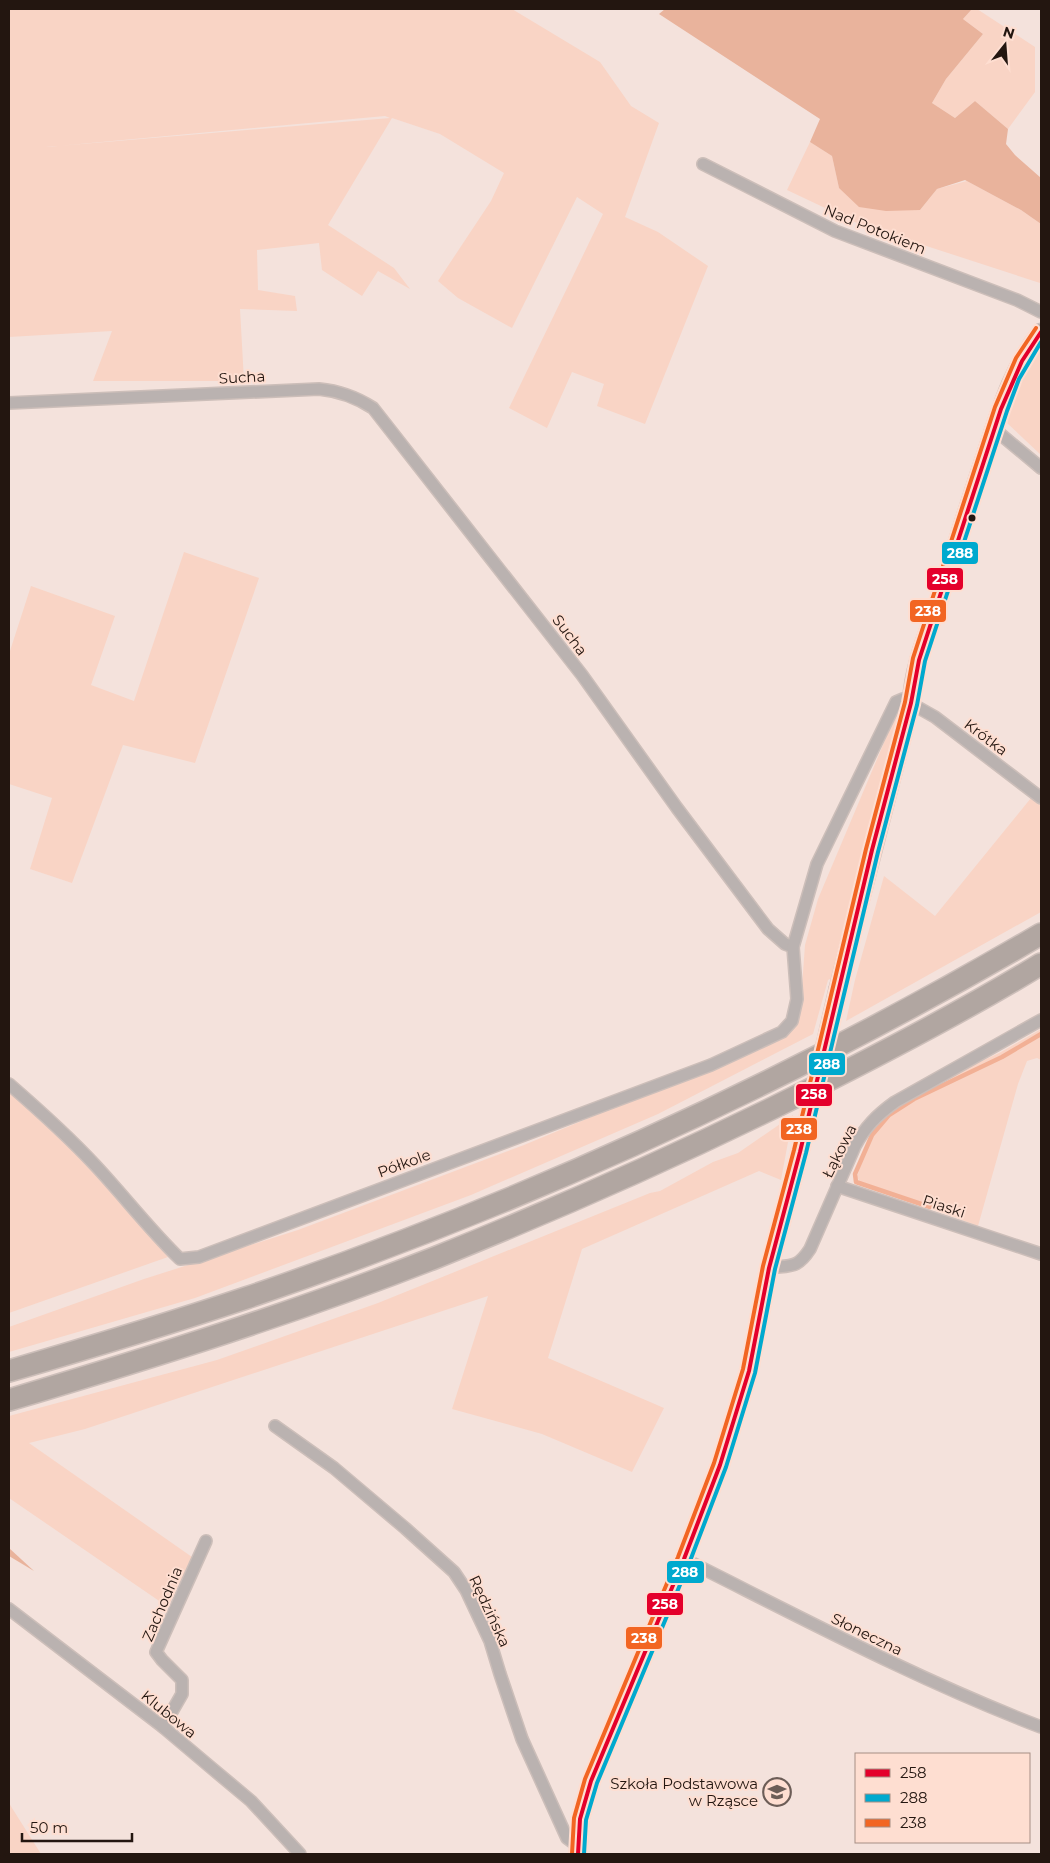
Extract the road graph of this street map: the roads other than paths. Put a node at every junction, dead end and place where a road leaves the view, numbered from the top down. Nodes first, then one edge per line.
1 (703, 164) dead end
2 (1041, 312) edge
3 (1041, 332) edge
4 (9, 403) edge
5 (993, 428) junction
6 (1041, 468) edge
7 (911, 703) junction
8 (1041, 798) edge
9 (1041, 934) edge
10 (793, 947) junction
11 (1041, 964) edge
12 (1041, 1020) edge
13 (9, 1084) edge
14 (837, 1186) junction
15 (1041, 1254) edge
16 (769, 1268) junction
17 (9, 1371) edge
18 (9, 1400) edge
19 (275, 1426) dead end
20 (206, 1541) dead end
21 (684, 1559) junction
22 (9, 1608) edge
23 (163, 1727) junction
24 (1041, 1727) edge
25 (578, 1850) edge
26 (300, 1854) edge

1 - 2 street, Nad Potokiem
3 - 5 street
4 - 10 street, Sucha
5 - 6 street
5 - 7 street
7 - 8 street, Krótka
7 - 10 street
7 - 16 street, bridge
9 - 17 highway
10 - 13 street, Półkole
11 - 18 highway
12 - 14 street, Łąkowa
14 - 15 street, Piaski
14 - 16 street, Łąkowa
16 - 21 street
19 - 25 street, Rędzińska
20 - 23 street, Zachodnia
21 - 24 street, Słoneczna
21 - 25 street
22 - 23 street, Klubowa
23 - 26 street, Klubowa

